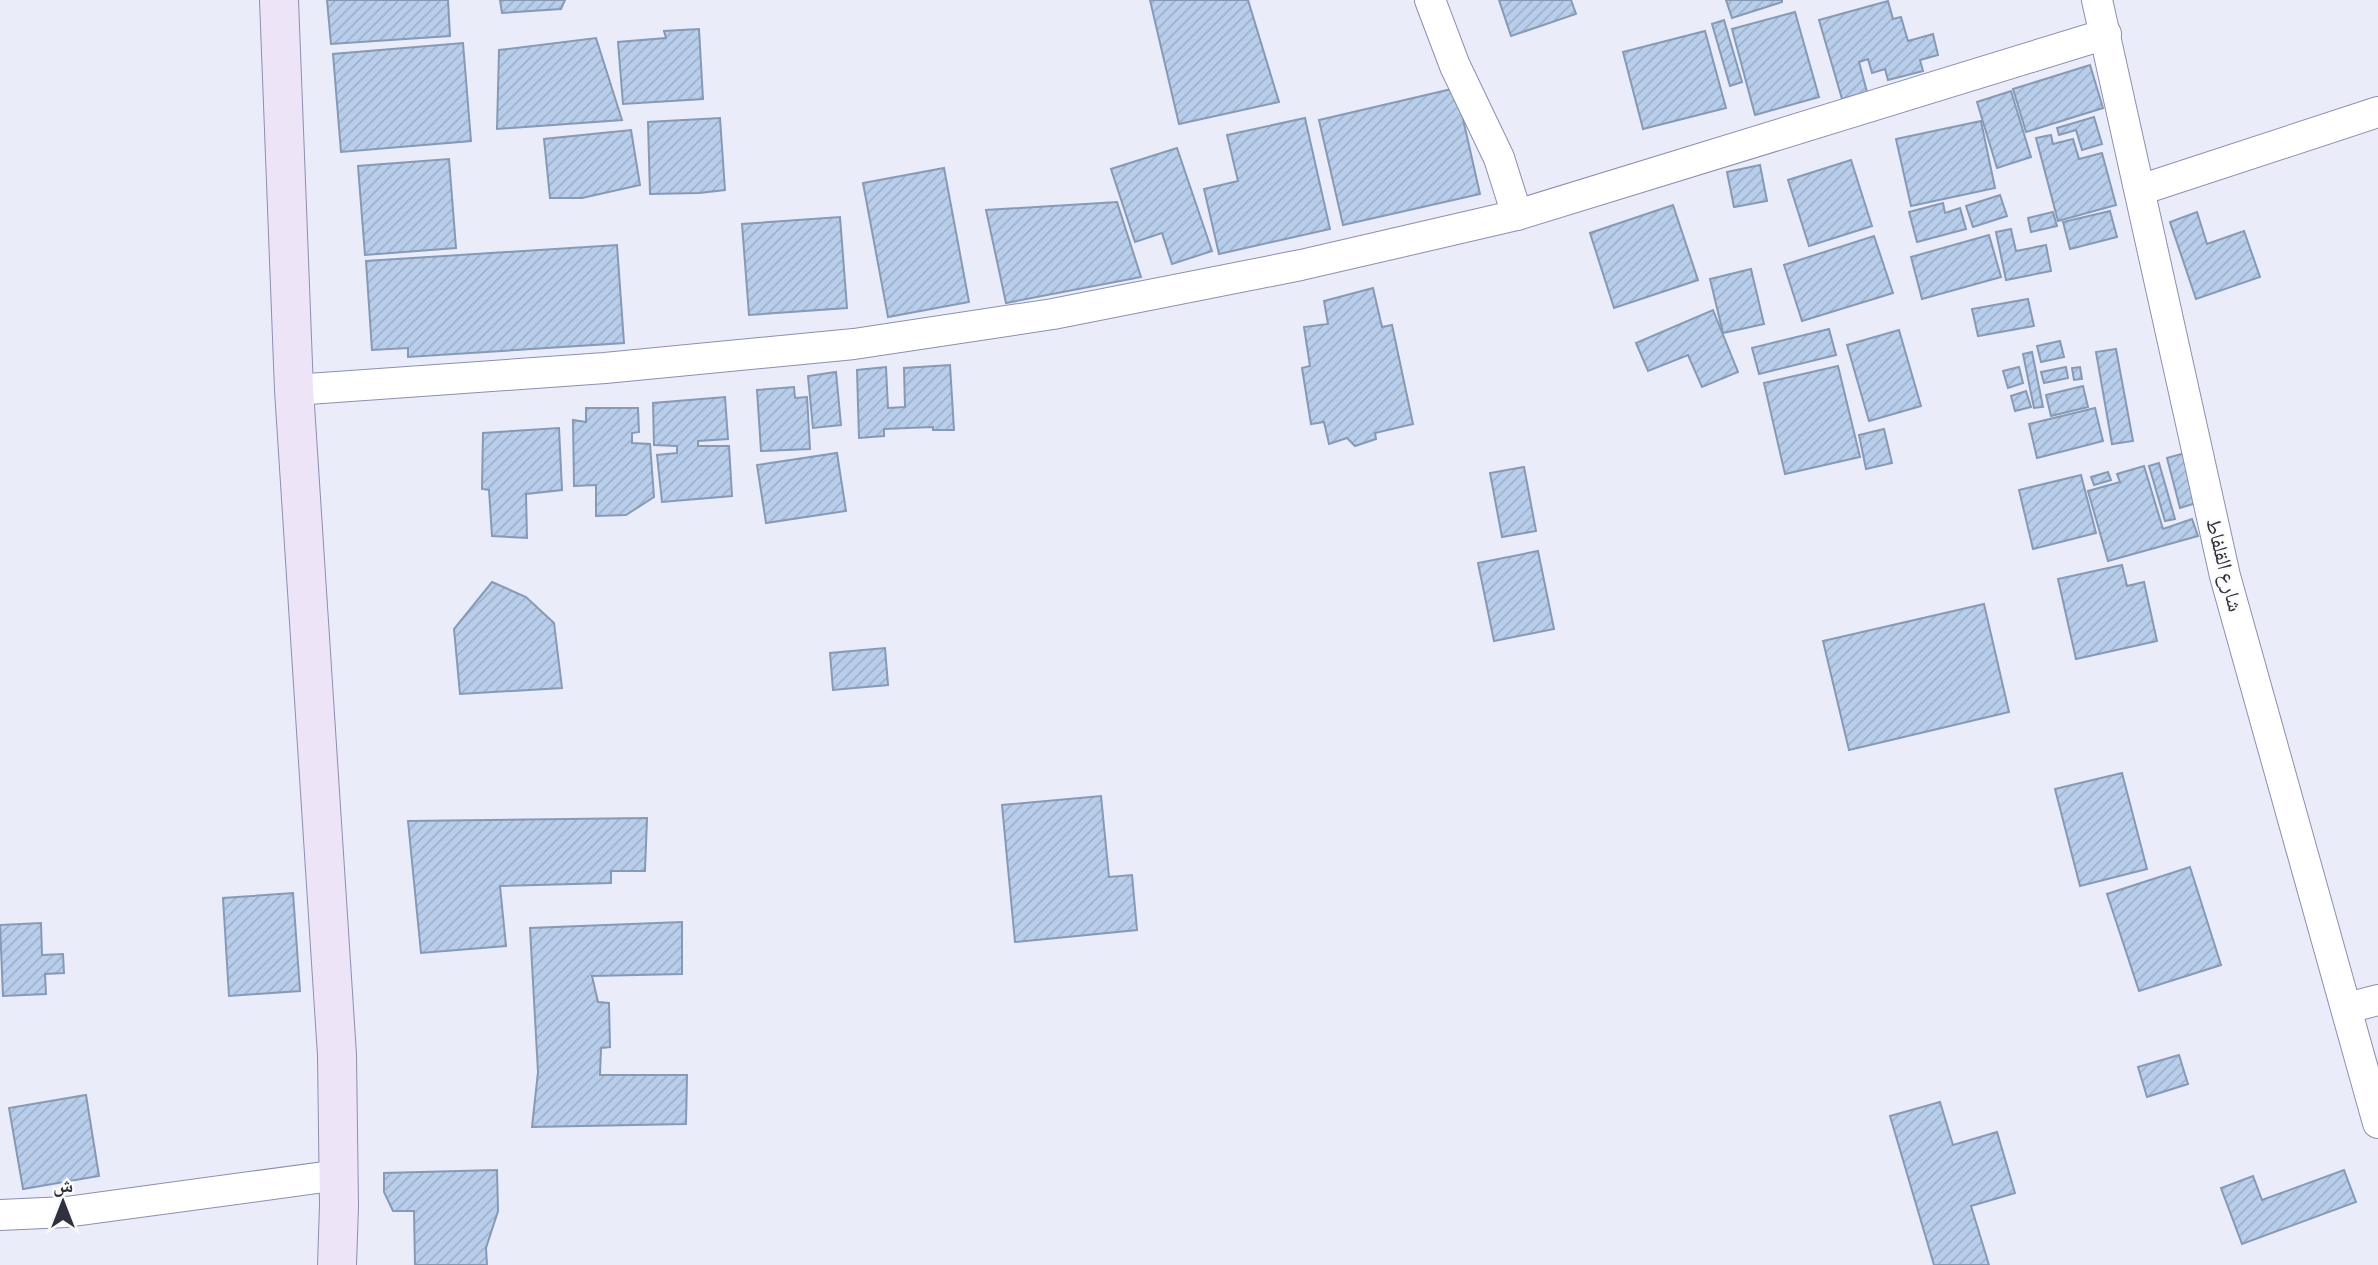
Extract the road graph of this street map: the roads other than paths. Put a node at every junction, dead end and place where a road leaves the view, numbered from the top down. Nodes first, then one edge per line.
1 (279, 0) edge
2 (1430, 0) edge
3 (2097, 0) edge
4 (2106, 34) junction
5 (2378, 112) edge
6 (2140, 190) junction
7 (1517, 215) junction
8 (294, 390) junction
9 (2378, 999) edge
10 (2347, 1008) junction
11 (2378, 1123) edge
12 (338, 1175) junction
13 (0, 1215) edge
14 (337, 1265) edge

1 - 8 street
2 - 7 street
3 - 4 street, شارع القلفاط
4 - 6 street, شارع القلفاط
4 - 7 street
5 - 6 street
6 - 10 street, شارع القلفاط
7 - 8 street
8 - 12 street
9 - 10 street
10 - 11 street, شارع القلفاط
12 - 13 street
12 - 14 street

